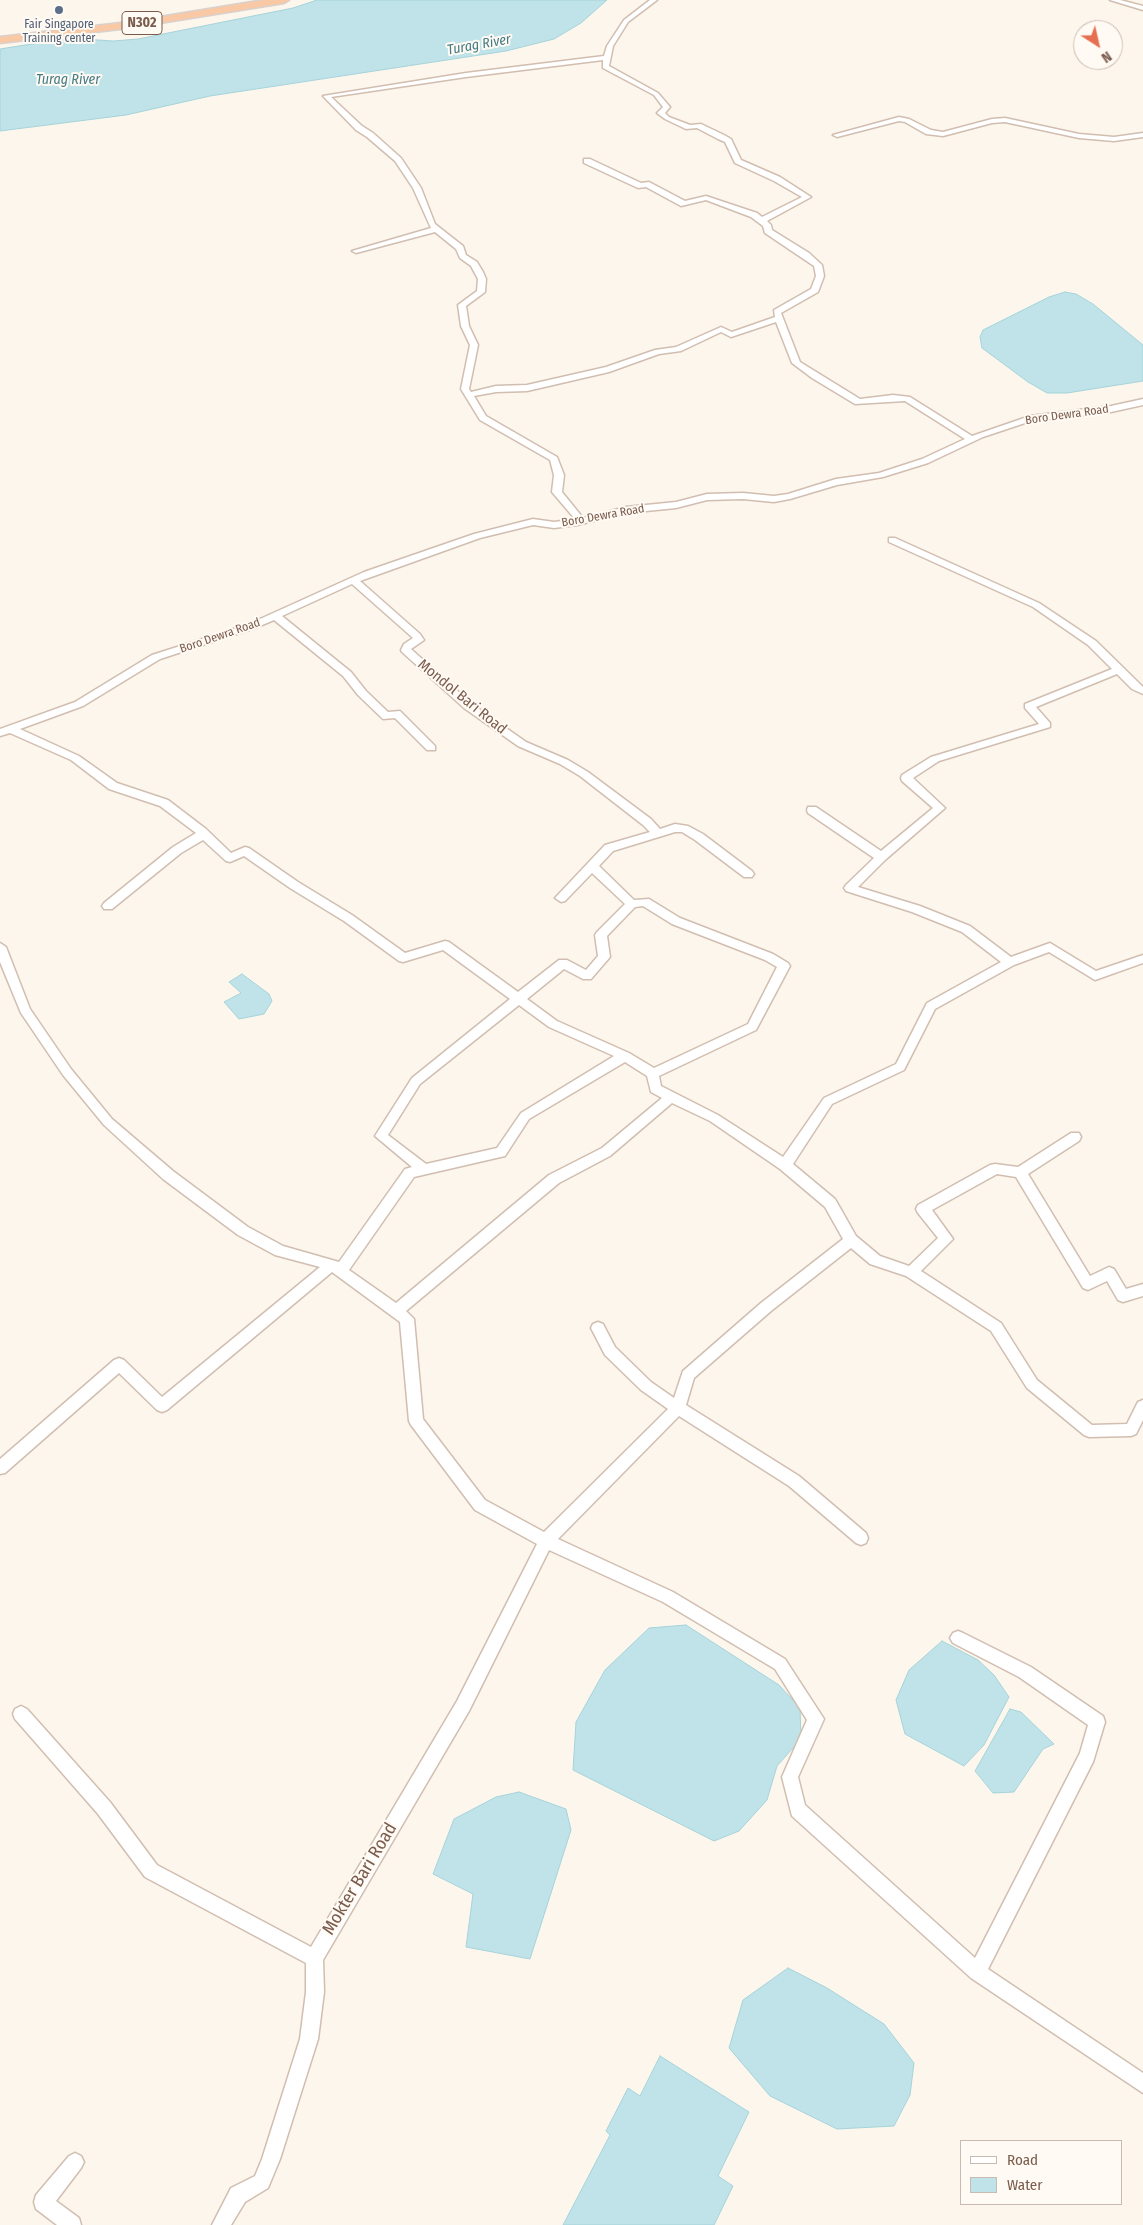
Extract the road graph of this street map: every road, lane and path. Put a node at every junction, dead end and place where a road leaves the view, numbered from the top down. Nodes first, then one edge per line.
1 (284, 0) edge
2 (654, 0) edge
3 (1113, 0) edge
4 (1143, 8) edge
5 (0, 40) edge
6 (607, 58) junction
7 (1143, 135) edge
8 (836, 136) dead end
9 (587, 161) dead end
10 (762, 221) junction
11 (436, 229) junction
12 (356, 251) dead end
13 (779, 318) junction
14 (468, 395) junction
15 (1143, 402) edge
16 (971, 439) junction
17 (580, 521) junction
18 (892, 540) dead end
19 (353, 580) junction
20 (276, 616) junction
21 (1119, 670) junction
22 (1143, 691) edge
23 (13, 730) junction
24 (0, 733) edge
25 (431, 748) dead end
26 (812, 810) dead end
27 (202, 832) junction
28 (657, 833) junction
29 (881, 857) junction
30 (592, 866) junction
31 (748, 874) dead end
32 (561, 898) dead end
33 (632, 904) junction
34 (108, 906) dead end
35 (0, 947) edge
36 (1143, 959) edge
37 (1010, 962) junction
38 (518, 999) junction
39 (625, 1056) junction
40 (653, 1074) junction
41 (671, 1097) junction
42 (1075, 1137) dead end
43 (784, 1165) junction
44 (424, 1170) junction
45 (1020, 1172) junction
46 (851, 1240) junction
47 (336, 1268) junction
48 (911, 1272) junction
49 (1143, 1290) edge
50 (396, 1311) junction
51 (598, 1328) dead end
52 (1143, 1406) edge
53 (678, 1408) junction
54 (0, 1468) edge
55 (861, 1538) dead end
56 (546, 1541) junction
57 (958, 1638) dead end
58 (22, 1714) dead end
59 (314, 1958) junction
60 (977, 1972) junction
61 (1143, 2084) edge
62 (75, 2162) dead end
63 (72, 2225) edge
64 (221, 2225) edge

1 - 5 highway, N302
2 - 6 street
3 - 4 street
6 - 10 street
6 - 11 street
7 - 8 street
9 - 10 street
10 - 13 street
11 - 12 street
11 - 14 street
13 - 14 street
13 - 16 street
14 - 17 street
15 - 16 street, Boro Dewra Road
16 - 17 street, Boro Dewra Road
17 - 19 street, Boro Dewra Road
18 - 21 street
19 - 20 street, Boro Dewra Road
19 - 28 street, Mondol Bari Road
20 - 23 street, Boro Dewra Road
20 - 25 street
21 - 22 street
21 - 29 street
23 - 24 street, Boro Dewra Road
23 - 27 street
26 - 29 street
27 - 34 street
27 - 38 street
28 - 30 street
28 - 31 street
29 - 37 street
30 - 32 street
30 - 33 street
33 - 38 street
33 - 40 street
35 - 47 street
36 - 37 street
37 - 43 street
38 - 39 street
38 - 44 street
39 - 40 street
39 - 44 street
40 - 41 street
41 - 43 street
41 - 50 street
42 - 45 street
43 - 46 street
44 - 47 street
45 - 48 street
45 - 49 street
46 - 48 street
46 - 53 street
47 - 50 street
47 - 54 street
48 - 52 street
50 - 56 street
51 - 53 street
53 - 55 street
53 - 56 street, Mokter Bari Road
56 - 59 street, Mokter Bari Road
56 - 60 street
57 - 60 street
58 - 59 street
59 - 64 street
60 - 61 street
62 - 63 street

